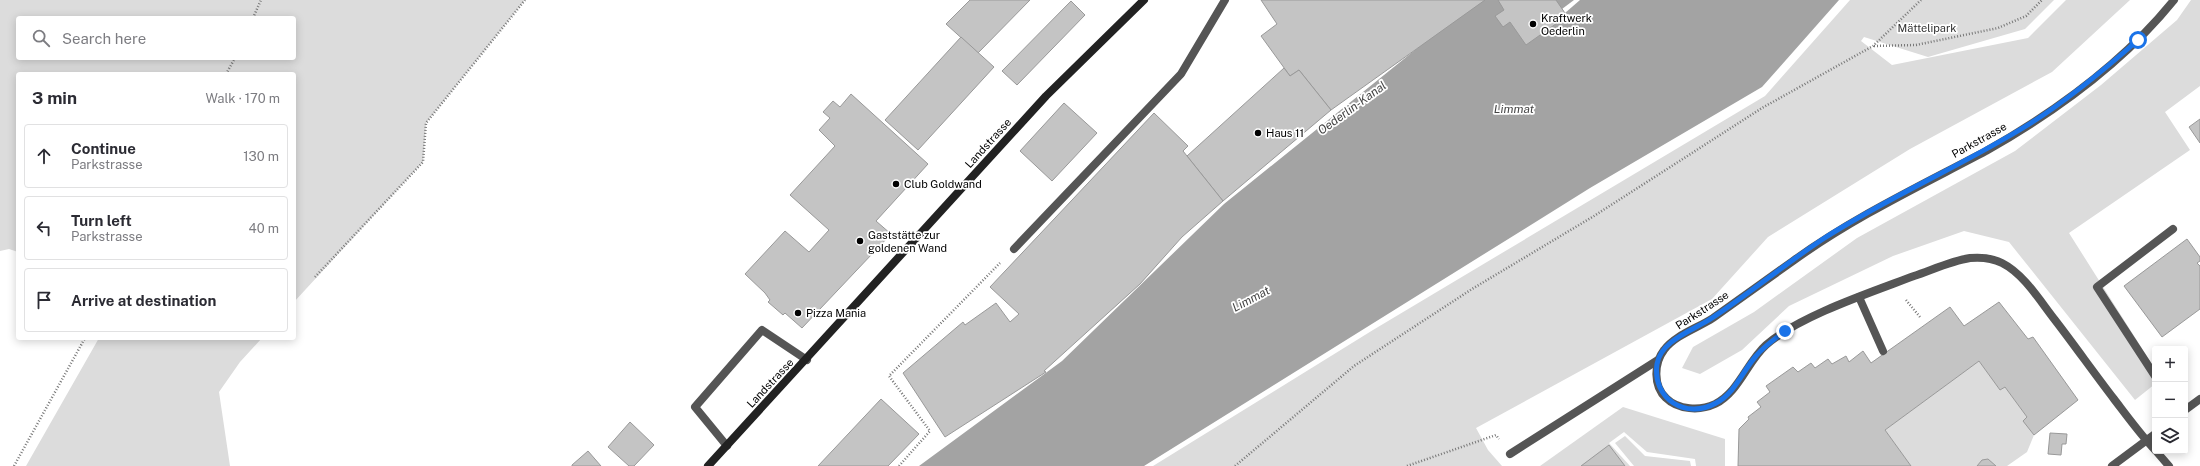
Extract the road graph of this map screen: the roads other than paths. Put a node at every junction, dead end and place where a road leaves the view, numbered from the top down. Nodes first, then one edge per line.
1 (1144, 0) edge
2 (1225, 0) edge
3 (2174, 0) edge
4 (2173, 229) dead end
5 (1014, 249) road end
6 (1859, 297) junction
7 (1883, 351) dead end
8 (807, 360) junction
9 (1658, 360) junction
10 (2152, 371) edge
11 (2200, 399) edge
12 (2188, 408) edge
13 (2152, 436) edge
14 (2146, 441) junction
15 (727, 446) junction
16 (2152, 446) edge
17 (1510, 454) road end
18 (2159, 454) edge
19 (708, 466) edge
20 (2112, 466) edge
21 (2169, 466) edge

1 - 8 main road, Landstrasse
2 - 5 street
3 - 9 street, Parkstrasse
4 - 10 street
6 - 7 street
6 - 9 street
6 - 14 street
8 - 15 main road, Landstrasse
8 - 15 street
9 - 17 street
11 - 12 street
13 - 14 street
14 - 16 street
14 - 20 street
15 - 19 main road, Landstrasse
18 - 21 street

